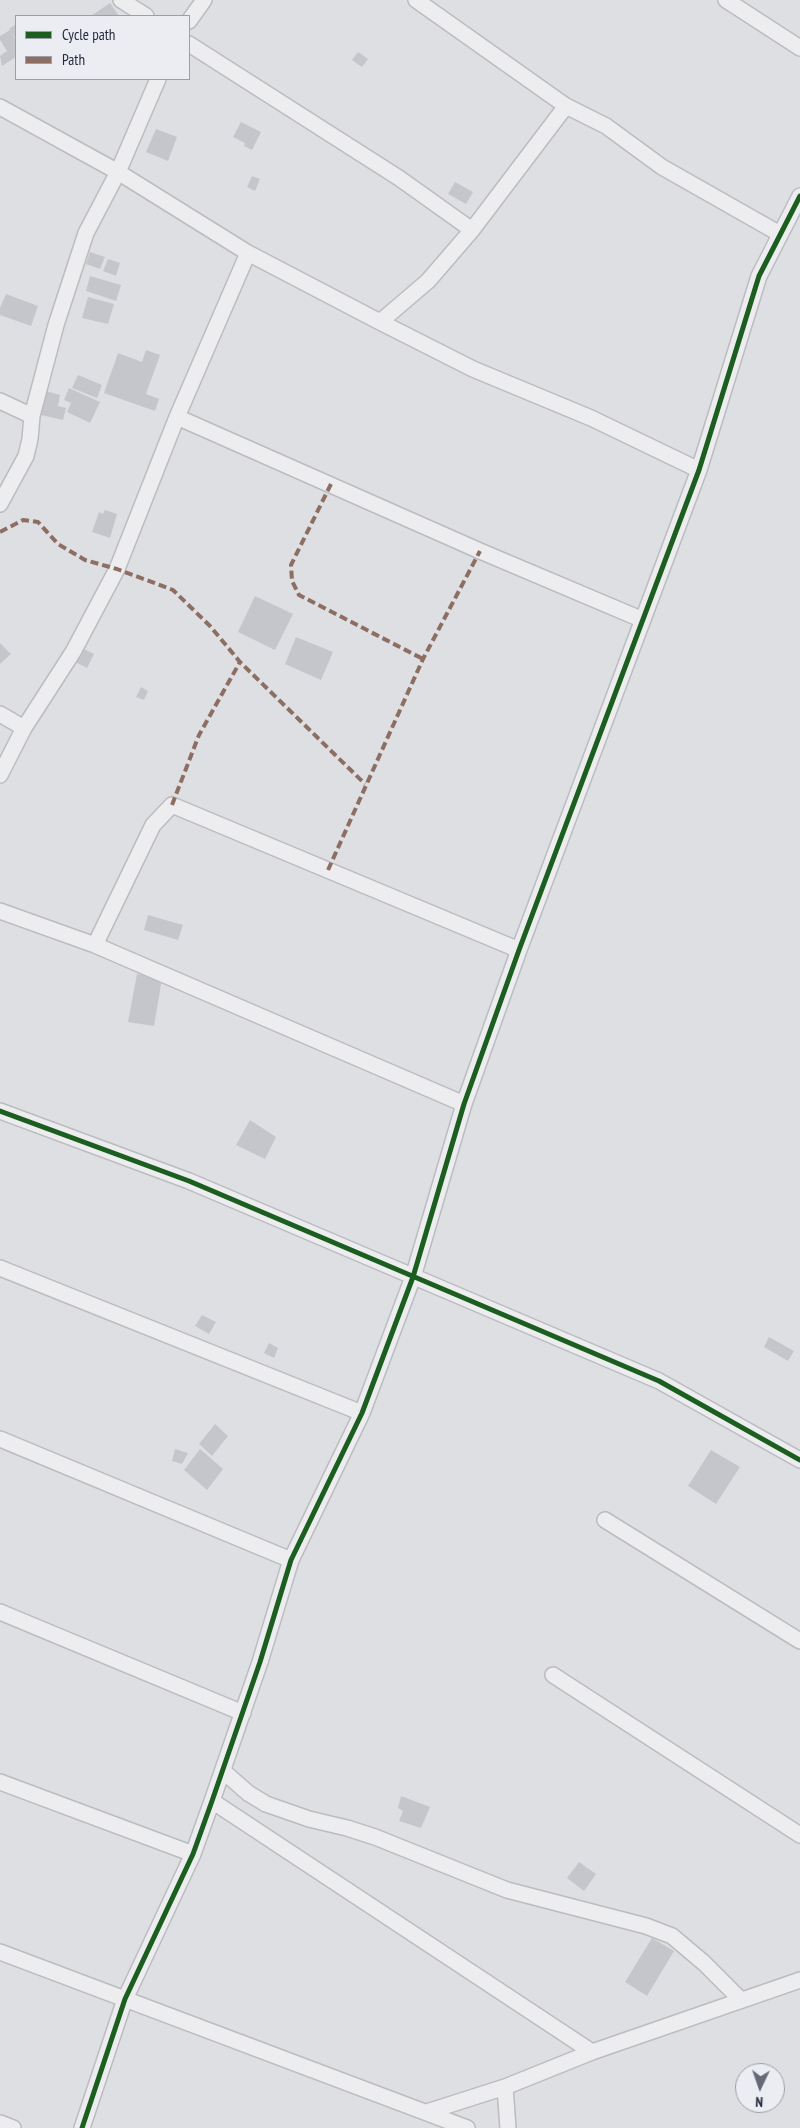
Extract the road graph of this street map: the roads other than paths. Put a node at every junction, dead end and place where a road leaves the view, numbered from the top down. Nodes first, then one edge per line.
1 (121, 0) edge
2 (204, 0) edge
3 (416, 0) edge
4 (726, 0) edge
5 (144, 15) edge
6 (190, 20) edge
7 (190, 45) edge
8 (800, 48) edge
9 (158, 80) edge
10 (566, 106) junction
11 (0, 107) edge
12 (118, 172) junction
13 (800, 196) edge
14 (472, 230) junction
15 (780, 234) junction
16 (248, 252) junction
17 (380, 322) junction
18 (0, 401) edge
19 (32, 416) junction
20 (177, 417) junction
21 (700, 470) junction
22 (0, 504) edge
23 (643, 620) junction
24 (0, 714) edge
25 (24, 728) junction
26 (0, 775) edge
27 (0, 911) edge
28 (95, 945) junction
29 (519, 950) junction
30 (464, 1104) junction
31 (0, 1111) edge
32 (0, 1268) edge
33 (414, 1277) junction
34 (362, 1413) junction
35 (0, 1439) edge
36 (800, 1460) edge
37 (605, 1520) dead end
38 (291, 1560) junction
39 (0, 1612) edge
40 (800, 1641) edge
41 (553, 1675) dead end
42 (243, 1713) junction
43 (223, 1771) junction
44 (0, 1782) edge
45 (212, 1802) junction
46 (800, 1835) edge
47 (193, 1854) junction
48 (0, 1952) edge
49 (800, 1980) edge
50 (125, 2000) junction
51 (741, 2000) junction
52 (592, 2052) junction
53 (505, 2087) junction
54 (427, 2112) junction
55 (0, 2123) edge
56 (13, 2128) edge
57 (82, 2128) edge
58 (467, 2128) edge
59 (508, 2128) edge

1 - 5 street
2 - 6 street
3 - 10 street
4 - 8 street
7 - 14 street
9 - 12 street
10 - 14 street
10 - 15 street
11 - 12 street
12 - 16 street
12 - 19 street
13 - 15 street
14 - 17 street
15 - 21 street
16 - 17 street
16 - 20 street
17 - 21 street
18 - 19 street
19 - 22 street
20 - 23 street
20 - 25 street
21 - 23 street
23 - 29 street
24 - 25 street
25 - 26 street
27 - 28 street
28 - 29 street
28 - 30 street
29 - 30 street
30 - 33 street
31 - 33 street
32 - 34 street
33 - 34 street
33 - 36 street
34 - 38 street
35 - 38 street
37 - 40 street
38 - 42 street
39 - 42 street
41 - 46 street
42 - 43 street
43 - 45 street
43 - 51 street
44 - 47 street
45 - 47 street
45 - 52 street
47 - 50 street
48 - 50 street
49 - 51 street
50 - 54 street
50 - 57 street
51 - 52 street
52 - 53 street
53 - 54 street
53 - 59 street
54 - 58 street
55 - 56 street

